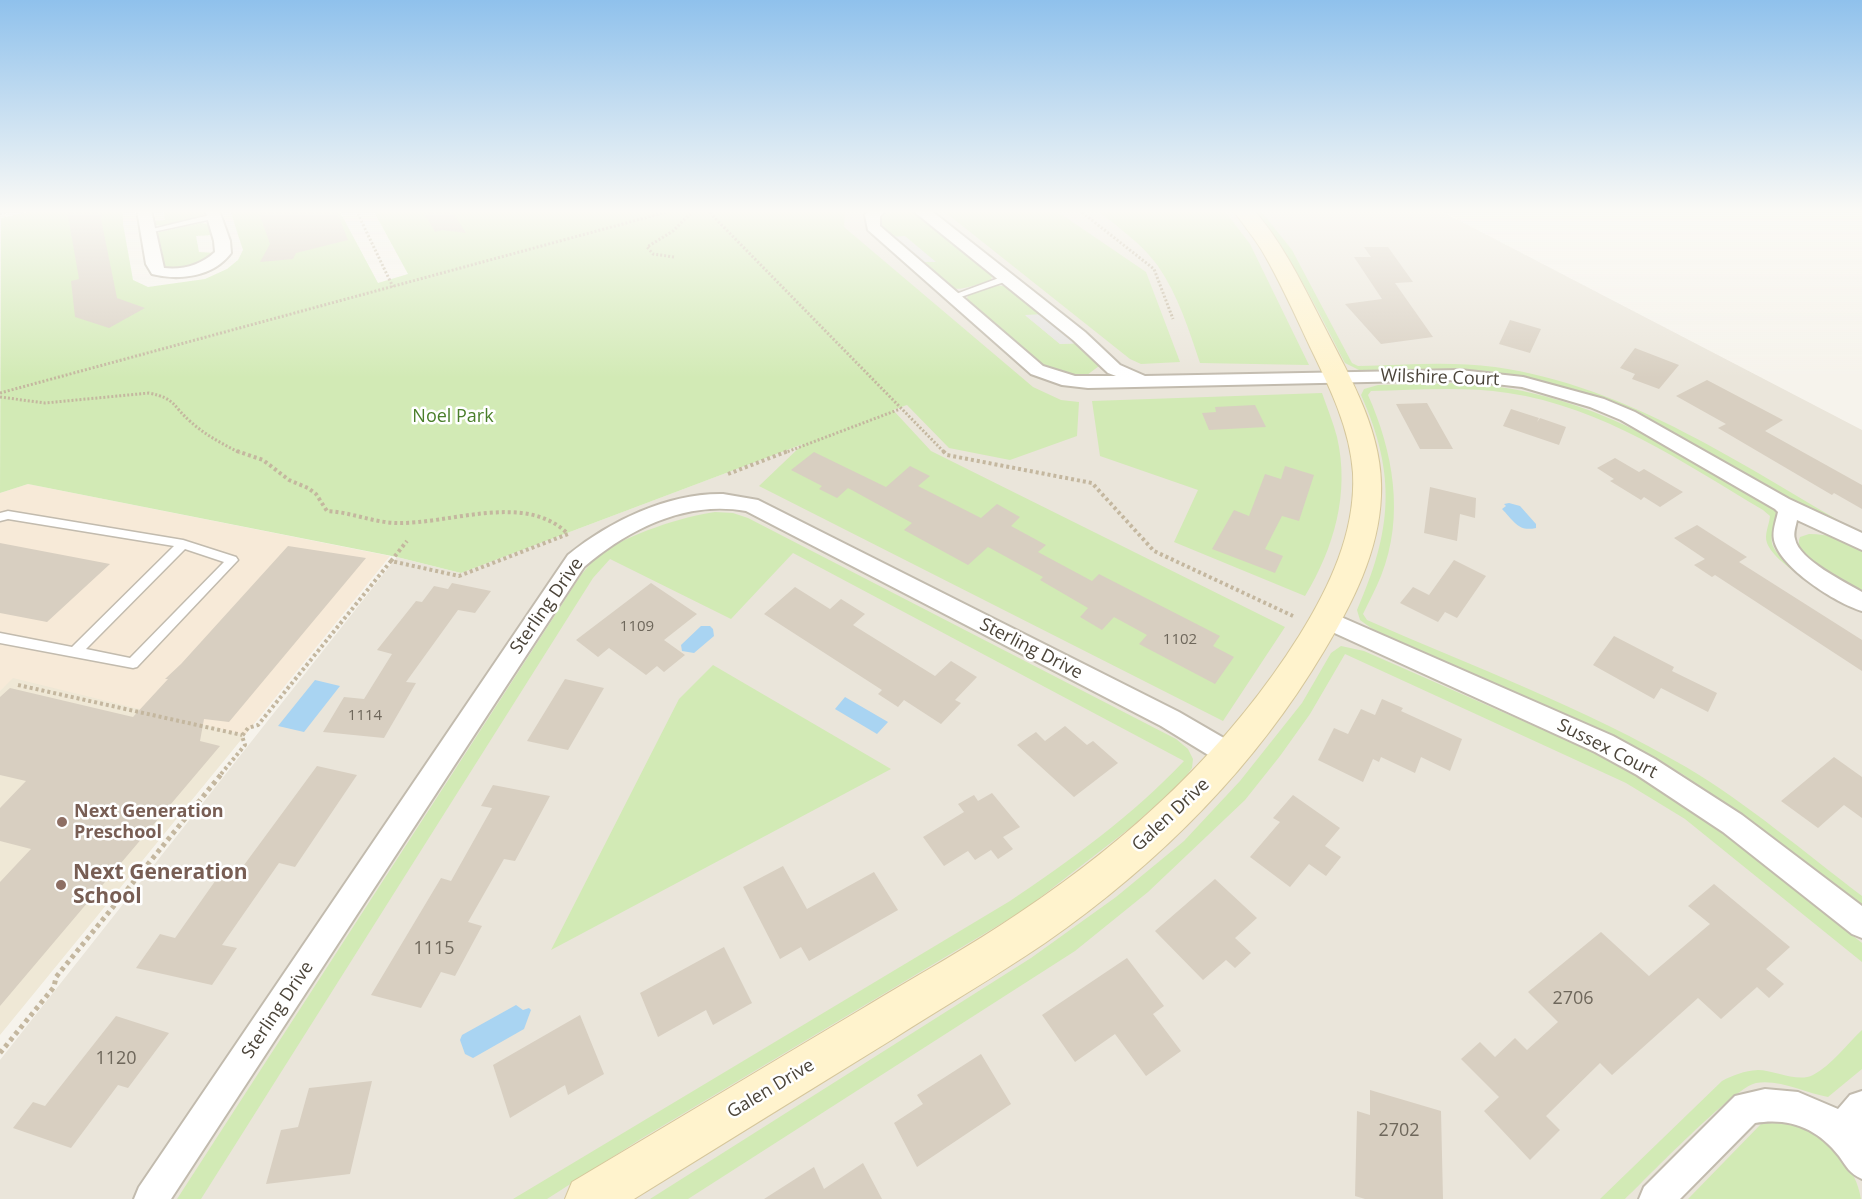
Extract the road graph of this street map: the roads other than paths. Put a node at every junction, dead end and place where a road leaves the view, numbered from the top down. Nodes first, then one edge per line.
1 (155, 266) edge
2 (204, 266) edge
3 (917, 266) edge
4 (991, 266) edge
5 (1280, 266) edge
6 (1007, 278) junction
7 (952, 297) junction
8 (1336, 377) junction
9 (1142, 381) junction
10 (1782, 504) junction
11 (0, 517) edge
12 (1862, 542) edge
13 (183, 544) junction
14 (1862, 603) edge
15 (1309, 617) junction
16 (0, 638) edge
17 (75, 652) junction
18 (1232, 756) junction
19 (1862, 924) edge
20 (1862, 1107) edge
21 (1840, 1131) junction
22 (1862, 1162) edge
23 (151, 1199) edge
24 (589, 1199) edge
25 (1656, 1199) edge

1 - 2 street
3 - 7 street, Wilshire Court
4 - 6 street, Wilshire Court
5 - 8 street, Galen Drive
6 - 7 lane
6 - 9 street, Wilshire Court
7 - 9 street, Wilshire Court
8 - 9 street, Wilshire Court
8 - 10 street, Wilshire Court
8 - 15 street, Galen Drive
10 - 12 street, Wilshire Court
10 - 14 street
11 - 13 lane
13 - 17 lane
13 - 17 lane
15 - 18 street, Galen Drive
15 - 19 street, Sussex Court
16 - 17 lane
18 - 23 street, Sterling Drive
18 - 24 street, Galen Drive
20 - 21 street
21 - 22 street
21 - 25 street

